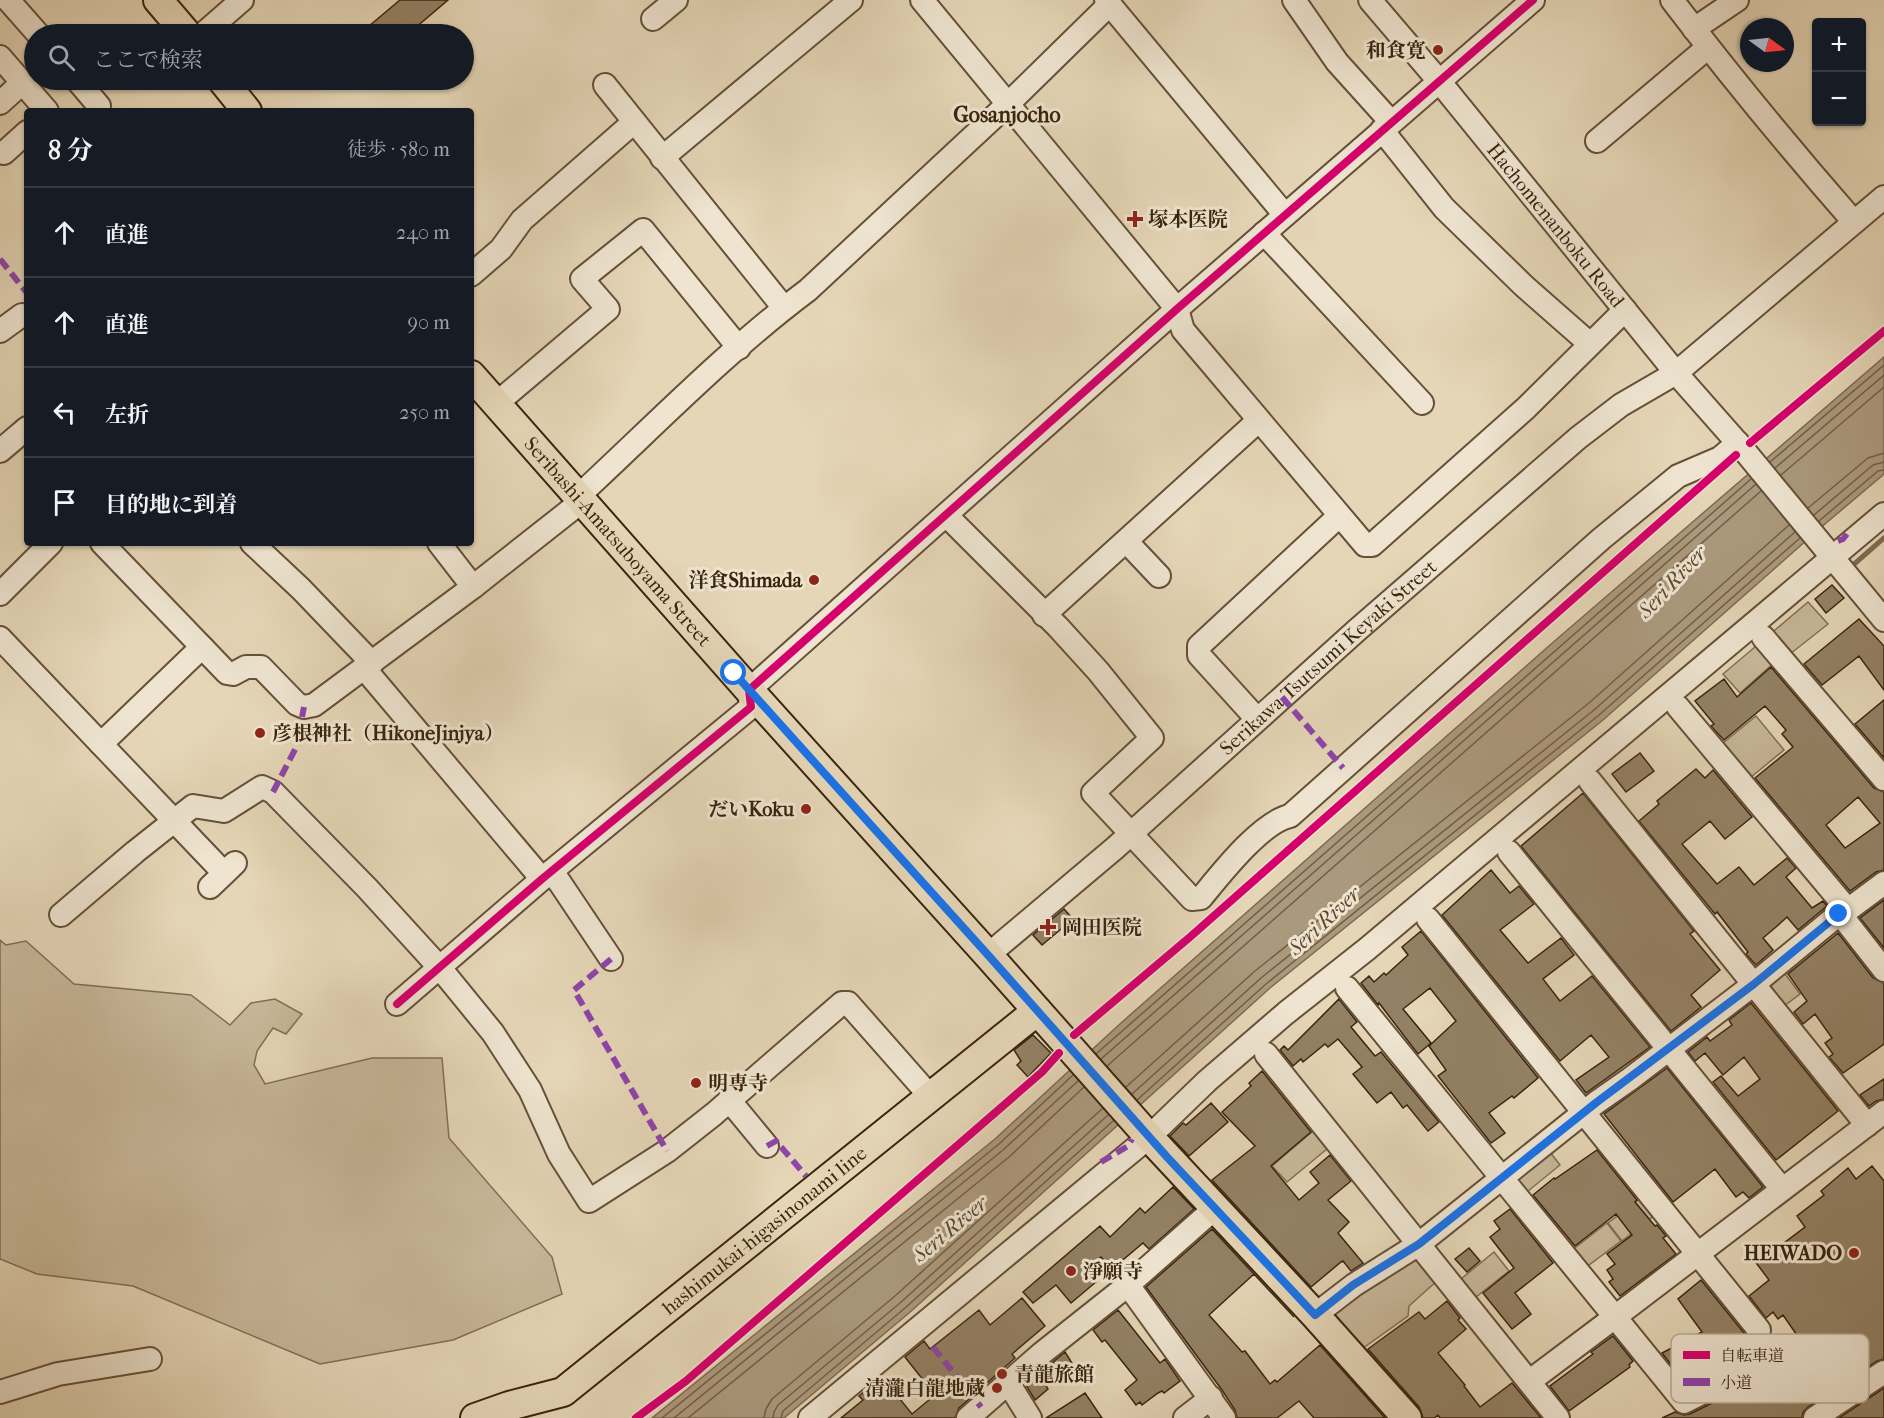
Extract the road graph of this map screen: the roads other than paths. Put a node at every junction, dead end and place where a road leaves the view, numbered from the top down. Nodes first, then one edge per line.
1 (8, 0) edge
2 (158, 0) edge
3 (242, 0) edge
4 (676, 0) edge
5 (851, 0) edge
6 (922, 0) edge
7 (1294, 0) edge
8 (1371, 0) edge
9 (1533, 0) edge
10 (1672, 0) edge
11 (1737, 0) edge
12 (1109, 2) edge
13 (653, 19) dead end
14 (29, 24) edge
15 (178, 24) edge
16 (214, 24) edge
17 (1694, 29) junction
18 (1707, 48) junction
19 (0, 57) edge
20 (1439, 81) junction
21 (22, 83) junction
22 (24, 85) edge
23 (605, 85) dead end
24 (28, 90) edge
25 (85, 90) edge
26 (230, 90) edge
27 (1009, 103) junction
28 (0, 104) edge
29 (44, 108) edge
30 (99, 108) edge
31 (245, 108) edge
32 (634, 122) junction
33 (1387, 126) junction
34 (24, 135) edge
35 (1597, 141) dead end
36 (4, 153) dead end
37 (662, 158) junction
38 (1884, 197) edge
39 (1285, 215) junction
40 (1854, 222) junction
41 (1264, 233) junction
42 (474, 272) edge
43 (784, 308) junction
44 (1177, 309) junction
45 (1625, 310) junction
46 (24, 315) edge
47 (0, 331) edge
48 (1590, 344) junction
49 (739, 348) junction
50 (1676, 373) junction
51 (474, 378) edge
52 (496, 403) junction
53 (1422, 403) dead end
54 (1258, 422) junction
55 (24, 431) edge
56 (1743, 449) junction
57 (0, 451) edge
58 (582, 501) junction
59 (1884, 514) edge
60 (946, 515) junction
61 (1339, 516) junction
62 (1126, 541) junction
63 (48, 546) edge
64 (105, 546) edge
65 (255, 546) edge
66 (441, 546) edge
67 (1830, 554) junction
68 (1159, 576) dead end
69 (473, 587) junction
70 (0, 594) edge
71 (1044, 615) junction
72 (1884, 620) edge
73 (1763, 637) dead end
74 (0, 638) edge
75 (202, 646) junction
76 (368, 665) junction
77 (749, 690) junction
78 (1678, 707) dead end
79 (1257, 719) junction
80 (100, 744) junction
81 (1884, 779) edge
82 (1590, 781) dead end
83 (176, 820) junction
84 (1131, 833) junction
85 (1509, 852) dead end
86 (223, 874) dead end
87 (547, 875) junction
88 (1884, 883) edge
89 (1845, 913) junction
90 (61, 915) dead end
91 (1428, 919) dead end
92 (988, 955) junction
93 (611, 959) dead end
94 (440, 968) junction
95 (1884, 970) edge
96 (1754, 984) junction
97 (1347, 988) dead end
98 (398, 1004) dead end
99 (1037, 1011) junction
100 (1669, 1049) junction
101 (1266, 1054) dead end
102 (930, 1096) junction
103 (729, 1100) junction
104 (1584, 1112) junction
105 (1875, 1118) edge
106 (1144, 1131) junction
107 (767, 1146) dead end
108 (1502, 1177) junction
109 (1782, 1189) junction
110 (1214, 1209) junction
111 (1419, 1244) junction
112 (1698, 1252) junction
113 (1128, 1285) junction
114 (1315, 1315) junction
115 (1615, 1317) junction
116 (1759, 1330) dead end
117 (150, 1359) dead end
118 (1884, 1372) edge
119 (1530, 1381) junction
120 (1869, 1382) edge
121 (1009, 1384) junction
122 (1671, 1386) edge
123 (0, 1392) edge
124 (1211, 1398) junction
125 (1838, 1403) edge
126 (475, 1418) edge
127 (810, 1418) edge
128 (968, 1418) edge
129 (1030, 1418) edge
130 (1185, 1418) edge
131 (1224, 1418) edge
132 (1407, 1418) edge
133 (1558, 1418) edge
134 (1815, 1418) edge

1 - 14 street
2 - 15 main road
3 - 16 street
4 - 13 street
5 - 37 street
6 - 27 street
7 - 33 street
8 - 20 street, Hachomenanboku Road
9 - 20 street
10 - 17 street
11 - 17 street
12 - 27 street
12 - 39 street
17 - 18 street
18 - 35 street
18 - 40 street
19 - 21 street
20 - 33 street
20 - 45 street, Hachomenanboku Road
21 - 22 street
21 - 28 street
23 - 32 street
24 - 29 street
25 - 30 street
26 - 31 main road
27 - 43 street
27 - 44 street
32 - 37 street
32 - 42 street
33 - 39 street
33 - 48 street
34 - 36 street
37 - 43 street
38 - 40 street, Serikawa Tsutsumi Keyaki Street
39 - 41 street
40 - 50 street, Serikawa Tsutsumi Keyaki Street
41 - 44 street
41 - 53 street
43 - 49 street
44 - 54 street
44 - 60 street
45 - 48 street
45 - 50 street, Hachomenanboku Road
46 - 47 street
48 - 61 street
49 - 52 street
49 - 58 street
50 - 56 street, Hachomenanboku Road
50 - 79 street, Serikawa Tsutsumi Keyaki Street
51 - 52 main road, Seribashi-Amatsuboyama Street
52 - 58 main road, Seribashi-Amatsuboyama Street
54 - 61 street
54 - 62 street
55 - 57 street
56 - 67 street, Hachomenanboku Road
56 - 84 street
58 - 69 street
58 - 77 main road, Seribashi-Amatsuboyama Street
59 - 67 street
60 - 71 street
60 - 77 street
61 - 79 street
62 - 68 street
62 - 71 street
63 - 70 street
64 - 75 street
65 - 76 street
66 - 69 street
67 - 72 street, Hachomenanboku Road
67 - 106 street
69 - 76 street
71 - 84 street
73 - 81 street
74 - 80 street
75 - 76 street
75 - 80 street
76 - 87 street
77 - 87 street
77 - 92 main road, Seribashi-Amatsuboyama Street
78 - 89 street
79 - 84 street, Serikawa Tsutsumi Keyaki Street
80 - 83 street
82 - 96 street
83 - 86 street
83 - 90 street
83 - 94 street
84 - 92 street, Serikawa Tsutsumi Keyaki Street
85 - 100 street
87 - 93 street
87 - 94 street
88 - 89 street
89 - 95 street
89 - 96 street
91 - 104 street
92 - 99 main road, Seribashi-Amatsuboyama Street
94 - 98 street
94 - 103 street
96 - 100 street
96 - 105 street
97 - 108 street
99 - 102 main road, hashimukai-higasinonami line
99 - 106 main road, Seribashi-Amatsuboyama Street
100 - 104 street
100 - 109 street
101 - 111 street
102 - 103 street
102 - 126 main road, hashimukai-higasinonami line
103 - 107 street
104 - 108 street
104 - 112 street
105 - 109 street
106 - 110 main road, Seribashi-Amatsuboyama Street
106 - 127 street
108 - 111 street
108 - 115 street
109 - 112 street
110 - 113 street
110 - 114 main road, Seribashi-Amatsuboyama Street
111 - 114 street
111 - 119 street
112 - 115 street
112 - 116 street
113 - 121 street
113 - 124 street
114 - 132 main road, Seribashi-Amatsuboyama Street
115 - 119 street
115 - 122 street
117 - 123 street
118 - 120 street
119 - 133 street
121 - 128 street
121 - 129 street
124 - 130 street
124 - 131 street
125 - 134 street

